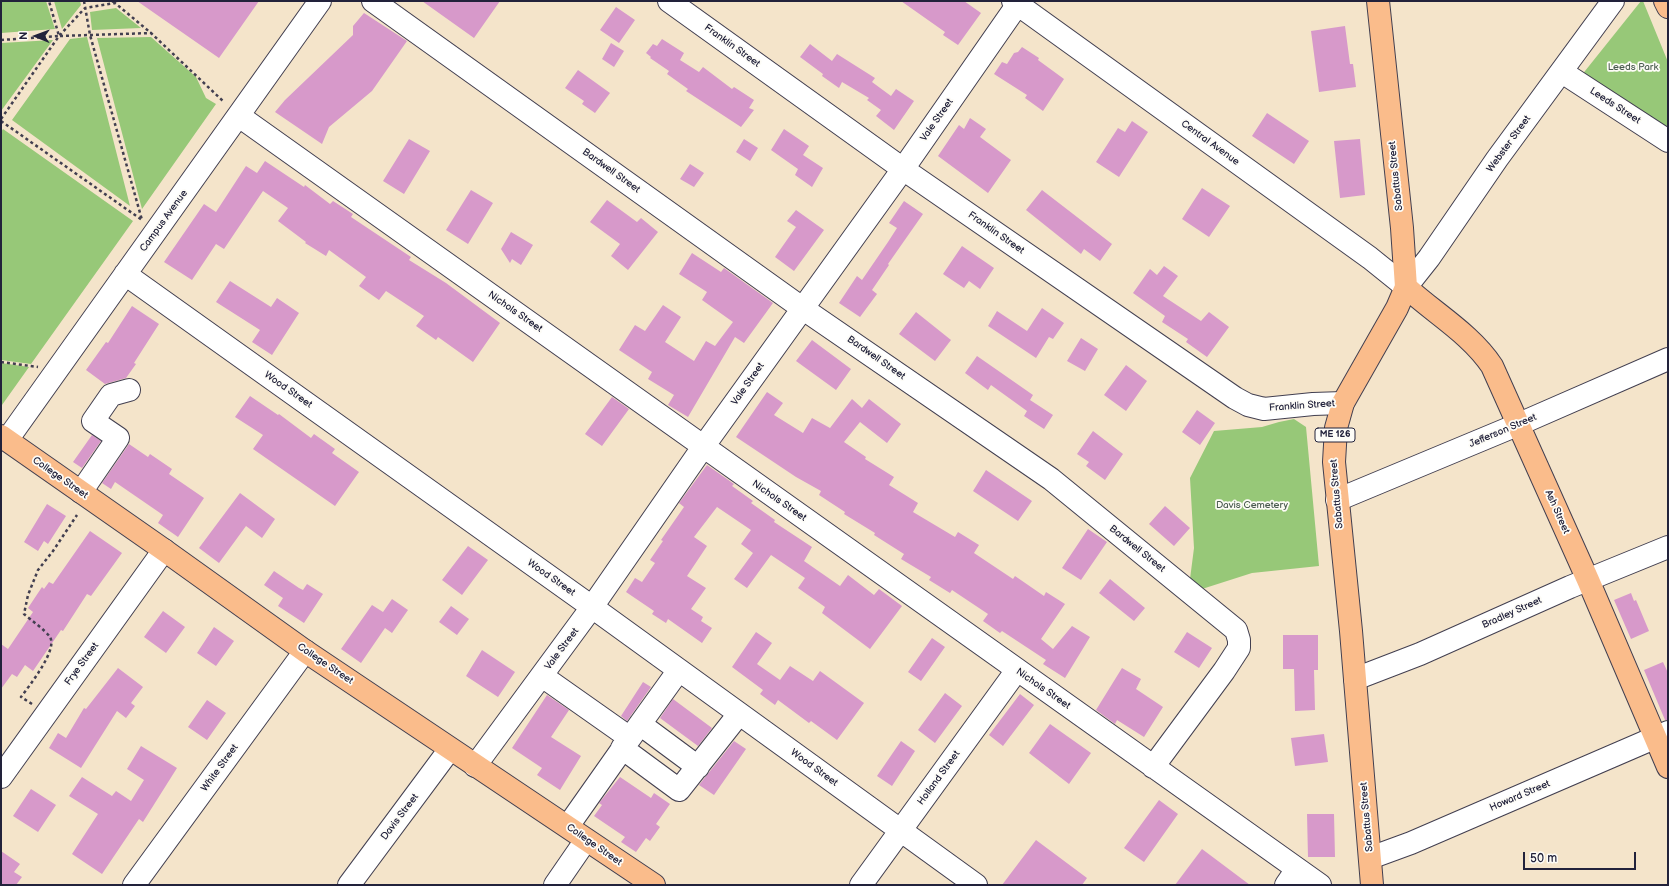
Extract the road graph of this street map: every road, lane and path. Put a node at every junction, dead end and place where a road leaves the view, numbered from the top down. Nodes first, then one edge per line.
1 (49, 1) edge
2 (84, 1) edge
3 (112, 1) edge
4 (320, 1) edge
5 (372, 1) edge
6 (669, 1) edge
7 (1378, 1) edge
8 (1614, 1) edge
9 (1665, 1) edge
10 (116, 2) edge
11 (1017, 2) edge
12 (1668, 7) edge
13 (85, 8) junction
14 (151, 33) junction
15 (90, 35) junction
16 (59, 36) junction
17 (1, 40) edge
18 (1562, 72) junction
19 (231, 108) junction
20 (1, 120) edge
21 (1668, 141) edge
22 (903, 169) junction
23 (125, 274) junction
24 (1406, 287) junction
25 (802, 308) junction
26 (1668, 359) edge
27 (1, 362) edge
28 (38, 367) dead end
29 (129, 390) dead end
30 (1343, 403) junction
31 (1517, 425) junction
32 (4, 438) edge
33 (704, 447) junction
34 (81, 492) junction
35 (1337, 500) junction
36 (77, 515) dead end
37 (1668, 547) edge
38 (164, 550) junction
39 (1588, 580) junction
40 (592, 608) junction
41 (305, 651) junction
42 (679, 670) junction
43 (1017, 670) junction
44 (542, 676) junction
45 (1355, 679) junction
46 (34, 705) dead end
47 (739, 714) junction
48 (1662, 735) edge
49 (631, 736) junction
50 (450, 749) junction
51 (475, 766) junction
52 (698, 767) junction
53 (1153, 767) junction
54 (1668, 767) edge
55 (1, 777) edge
56 (568, 826) junction
57 (901, 831) junction
58 (586, 840) junction
59 (1370, 858) junction
60 (1292, 877) edge
61 (134, 885) edge
62 (349, 885) edge
63 (555, 885) edge
64 (654, 885) edge
65 (861, 885) edge
66 (976, 885) edge
67 (1320, 885) edge
68 (1372, 885) edge

1 - 16 path
2 - 13 path
3 - 10 path
4 - 19 street, Campus Avenue
5 - 25 street, Bardwell Street
6 - 22 street, Franklin Street
7 - 24 main road, Sabattus Street / ME 126
8 - 18 street, Webster Street
9 - 12 main road
10 - 13 path
10 - 14 path
11 - 22 street, Vale Street
11 - 24 street, Central Avenue
13 - 15 path
13 - 16 path
14 - 15 path
14 - 19 path
15 - 16 path
15 - 20 path
16 - 17 path
16 - 20 path
18 - 21 street, Leeds Street
18 - 24 street, Webster Street
19 - 23 street, Campus Avenue
19 - 33 street, Nichols Street
22 - 25 street, Vale Street
22 - 30 street, Franklin Street
23 - 32 street, Campus Avenue
23 - 40 street, Wood Street
24 - 30 main road, Sabattus Street / ME 126
24 - 31 main road, Ash Street
25 - 33 street, Vale Street
25 - 53 street, Bardwell Street
26 - 31 street, Jefferson Street
27 - 28 path
29 - 34 street
30 - 35 main road, Sabattus Street / ME 126
31 - 35 street, Jefferson Street
31 - 39 main road, Ash Street
32 - 34 main road, College Street
33 - 40 street, Vale Street
33 - 43 street, Nichols Street
34 - 38 main road, College Street
35 - 45 main road, Sabattus Street / ME 126
36 - 46 path
37 - 39 street, Bradley Street
38 - 41 main road, College Street
38 - 55 street, Frye Street
39 - 45 street, Bradley Street
39 - 48 main road, Ash Street
40 - 42 street, Wood Street
40 - 44 street, Vale Street
41 - 50 main road, College Street
41 - 61 street, White Street
42 - 47 street, Wood Street
42 - 49 street
43 - 53 street, Nichols Street
43 - 57 street, Holland Street
44 - 49 street
44 - 51 street, Vale Street
45 - 59 main road, Sabattus Street / ME 126
47 - 52 street
47 - 57 street, Wood Street
48 - 54 main road, Ash Street
48 - 59 street, Howard Street
49 - 52 street
49 - 52 street
49 - 56 street
50 - 51 main road, College Street
50 - 62 street, Davis Street
51 - 56 main road, College Street
53 - 60 street, Nichols Street
56 - 58 main road, College Street
57 - 65 street, Holland Street
57 - 66 street, Wood Street
58 - 63 street
58 - 64 main road, College Street
59 - 68 main road, Sabattus Street / ME 126
60 - 67 street, Nichols Street

